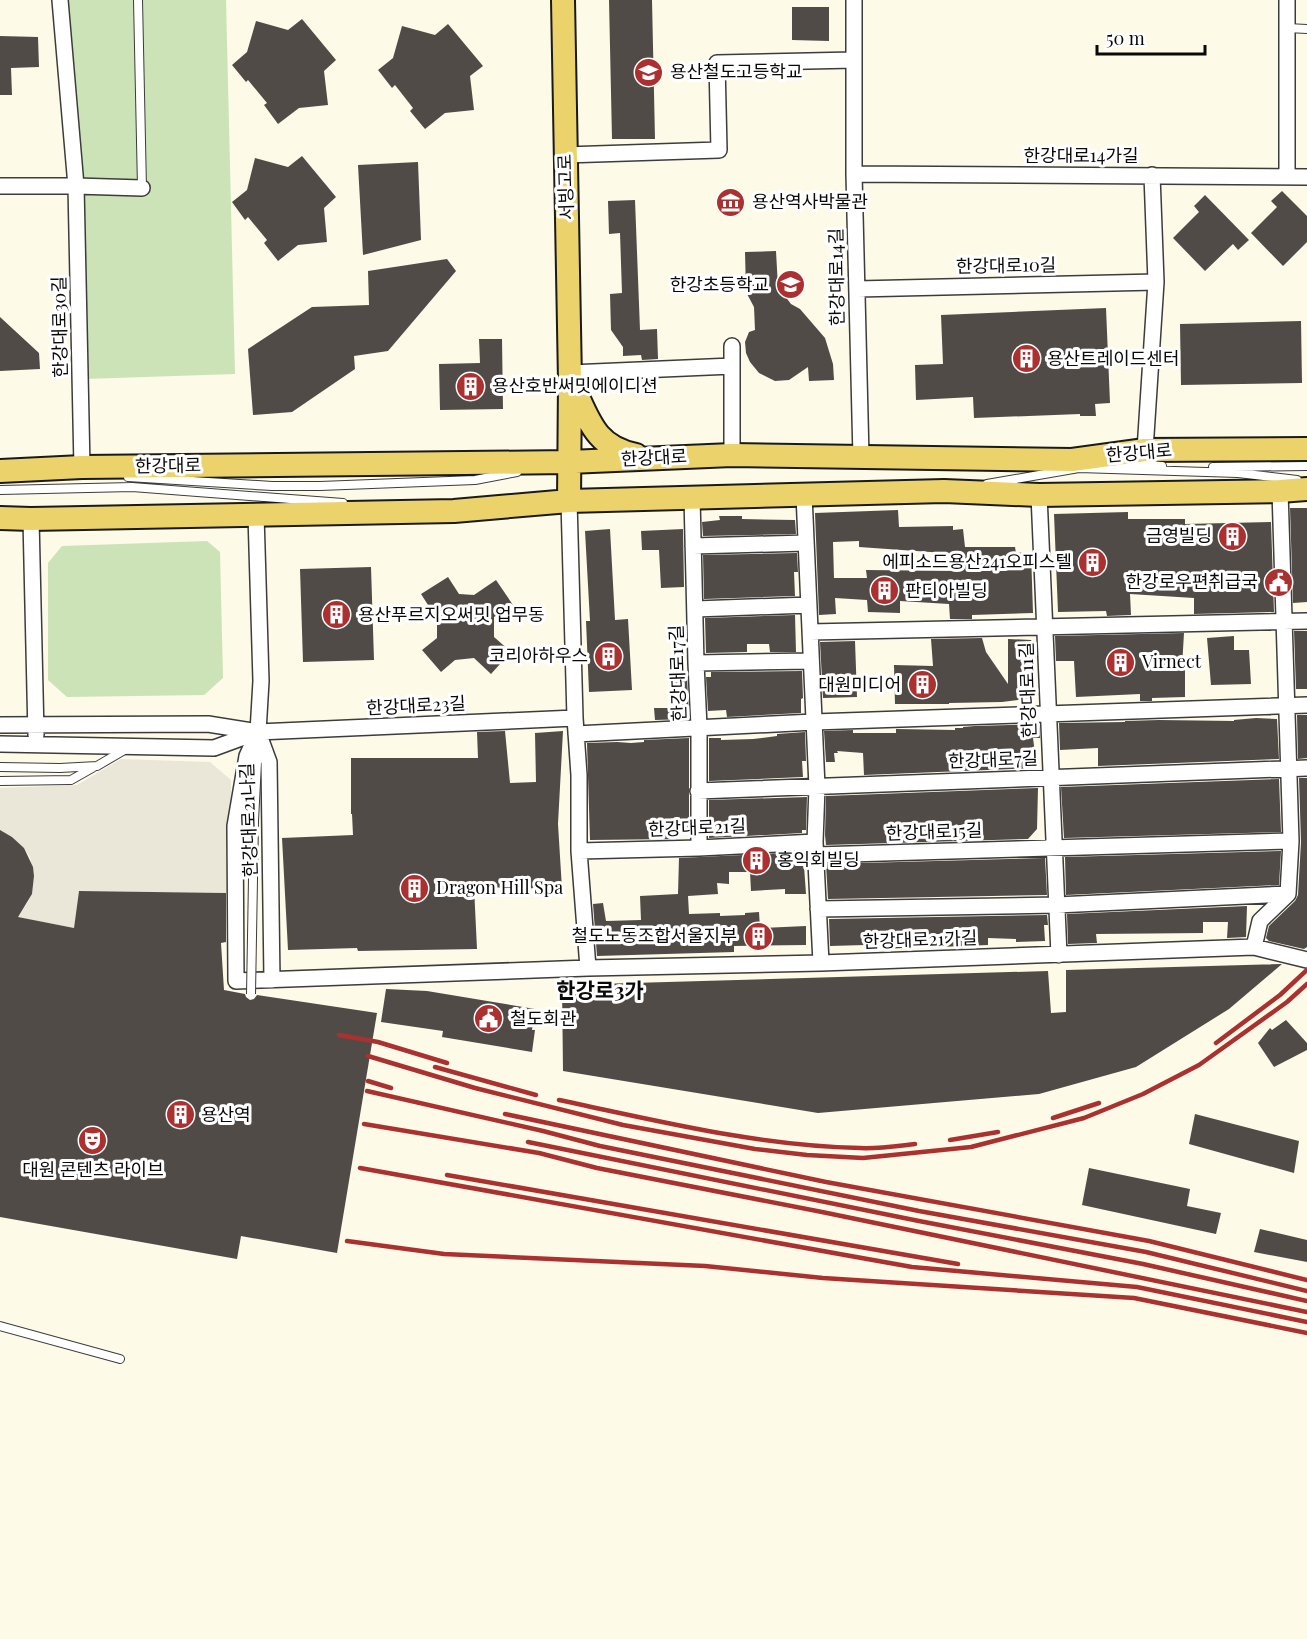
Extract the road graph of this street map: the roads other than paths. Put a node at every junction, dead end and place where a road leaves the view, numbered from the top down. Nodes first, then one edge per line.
1 (60, 0) edge
2 (138, 0) edge
3 (563, 0) edge
4 (854, 0) edge
5 (1287, 0) edge
6 (1287, 28) junction
7 (1307, 28) edge
8 (854, 60) junction
9 (565, 155) junction
10 (854, 174) junction
11 (1152, 176) junction
12 (1287, 177) junction
13 (1307, 177) edge
14 (0, 186) edge
15 (76, 186) junction
16 (142, 188) joint
17 (1156, 282) junction
18 (857, 289) junction
19 (732, 346) dead end
20 (732, 366) junction
21 (570, 377) junction
22 (1307, 449) edge
23 (1145, 450) junction
24 (732, 455) junction
25 (861, 457) junction
26 (659, 458) junction
27 (1072, 460) junction
28 (569, 462) junction
29 (1307, 466) edge
30 (82, 467) junction
31 (9, 471) edge
32 (105, 476) dead end
33 (117, 476) dead end
34 (1307, 481) edge
35 (1307, 489) edge
36 (0, 490) edge
37 (944, 491) junction
38 (1280, 491) junction
39 (804, 495) junction
40 (1039, 495) junction
41 (692, 496) junction
42 (568, 501) junction
43 (347, 503) dead end
44 (359, 504) dead end
45 (454, 511) junction
46 (256, 515) junction
47 (0, 518) edge
48 (31, 519) junction
49 (806, 543) junction
50 (693, 546) junction
51 (809, 605) junction
52 (695, 609) junction
53 (1307, 621) edge
54 (1283, 622) junction
55 (1044, 626) junction
56 (810, 632) junction
57 (811, 661) junction
58 (696, 663) junction
59 (1307, 705) edge
60 (1287, 706) junction
61 (1048, 715) junction
62 (575, 718) junction
63 (814, 722) junction
64 (0, 725) edge
65 (36, 725) junction
66 (699, 727) junction
67 (258, 732) junction
68 (576, 734) junction
69 (0, 744) edge
70 (36, 744) junction
71 (130, 746) junction
72 (97, 766) junction
73 (0, 767) edge
74 (1289, 768) junction
75 (1307, 768) edge
76 (1051, 777) junction
77 (0, 781) edge
78 (817, 786) junction
79 (698, 791) junction
80 (1291, 841) junction
81 (1053, 847) junction
82 (699, 848) junction
83 (816, 848) junction
84 (579, 851) junction
85 (1288, 894) junction
86 (1057, 904) junction
87 (818, 909) junction
88 (1254, 947) junction
89 (1059, 955) junction
90 (1307, 960) edge
91 (821, 963) junction
92 (588, 968) junction
93 (272, 980) junction
94 (251, 994) dead end
95 (0, 1326) edge
96 (120, 1359) dead end

1 - 15 street, 한강대로30길
2 - 16 lane
3 - 9 main road, 서빙고로
4 - 8 street, 한강대로14길
5 - 6 street
6 - 7 lane
6 - 12 street
8 - 9 street
8 - 10 street, 한강대로14길
9 - 21 main road, 서빙고로
10 - 11 street, 한강대로14가길
10 - 18 street, 한강대로14길
11 - 12 street, 한강대로14가길
11 - 17 street
12 - 13 street, 한강대로14가길
14 - 15 street
15 - 16 street
15 - 30 street, 한강대로30길
17 - 18 street, 한강대로10길
17 - 23 street
18 - 25 street, 한강대로14길
19 - 20 street
20 - 21 street
20 - 24 street
21 - 26 main road
21 - 28 main road, 서빙고로
22 - 23 main road, 한강대로
23 - 27 main road, 한강대로
24 - 25 main road, 한강대로
24 - 26 main road, 한강대로
25 - 27 main road, 한강대로
26 - 28 main road, 한강대로
27 - 29 lane
28 - 30 main road, 한강대로
28 - 33 lane
28 - 42 main road, 서빙고로
30 - 31 main road, 한강대로
31 - 32 lane
34 - 37 lane
35 - 38 main road, 한강대로
36 - 43 lane
37 - 39 main road, 한강대로
37 - 40 main road, 한강대로
38 - 40 main road, 한강대로
38 - 54 street
39 - 41 main road, 한강대로
39 - 49 street
40 - 55 street, 한강대로11길
41 - 42 main road, 한강대로
41 - 50 street, 한강대로17길
42 - 45 main road, 한강대로
42 - 62 street
44 - 45 lane
45 - 46 main road, 한강대로
46 - 48 main road, 한강대로
46 - 67 street
47 - 48 main road, 한강대로
48 - 65 street
49 - 50 street
49 - 51 street
50 - 52 street, 한강대로17길
51 - 52 street
51 - 56 street
52 - 58 street, 한강대로17길
53 - 54 street
54 - 55 street
54 - 60 street
55 - 56 street
55 - 61 street, 한강대로11길
56 - 57 street
57 - 58 street
57 - 63 street
58 - 66 street, 한강대로17길
59 - 60 street
60 - 61 street
60 - 74 street
61 - 63 street
61 - 76 street, 한강대로11길
62 - 67 street, 한강대로23길
62 - 68 street
63 - 66 street
63 - 78 street
64 - 65 street, 한강대로23길
65 - 67 street, 한강대로23길
65 - 70 street
66 - 68 street
66 - 79 street, 한강대로17길
67 - 71 street, 한강대로23길
67 - 93 street, 한강대로21나길
67 - 93 street, 한강대로21나길
67 - 94 lane, bridge
68 - 84 street
69 - 70 street, 한강대로23길
70 - 71 street, 한강대로23길
71 - 72 lane
72 - 73 lane
72 - 77 lane
74 - 75 street, 한강대로7길
74 - 76 street, 한강대로7길
74 - 80 street
76 - 78 street, 한강대로7길
76 - 81 street, 한강대로11길
78 - 79 street, 한강대로7길
78 - 83 street
79 - 82 street, 한강대로17길
80 - 81 street
80 - 85 street
81 - 83 street, 한강대로15길
81 - 86 street, 한강대로11길
82 - 83 street, 한강대로21길
82 - 84 street, 한강대로21길
83 - 87 street
84 - 92 street
85 - 86 street
85 - 88 street
86 - 87 street
86 - 89 street, 한강대로11길
87 - 91 street
88 - 89 street, 한강대로21가길
88 - 90 street, 한강대로21가길
89 - 91 street, 한강대로21가길
91 - 92 street, 한강대로21가길
92 - 93 street, 한강대로21나길
95 - 96 lane

